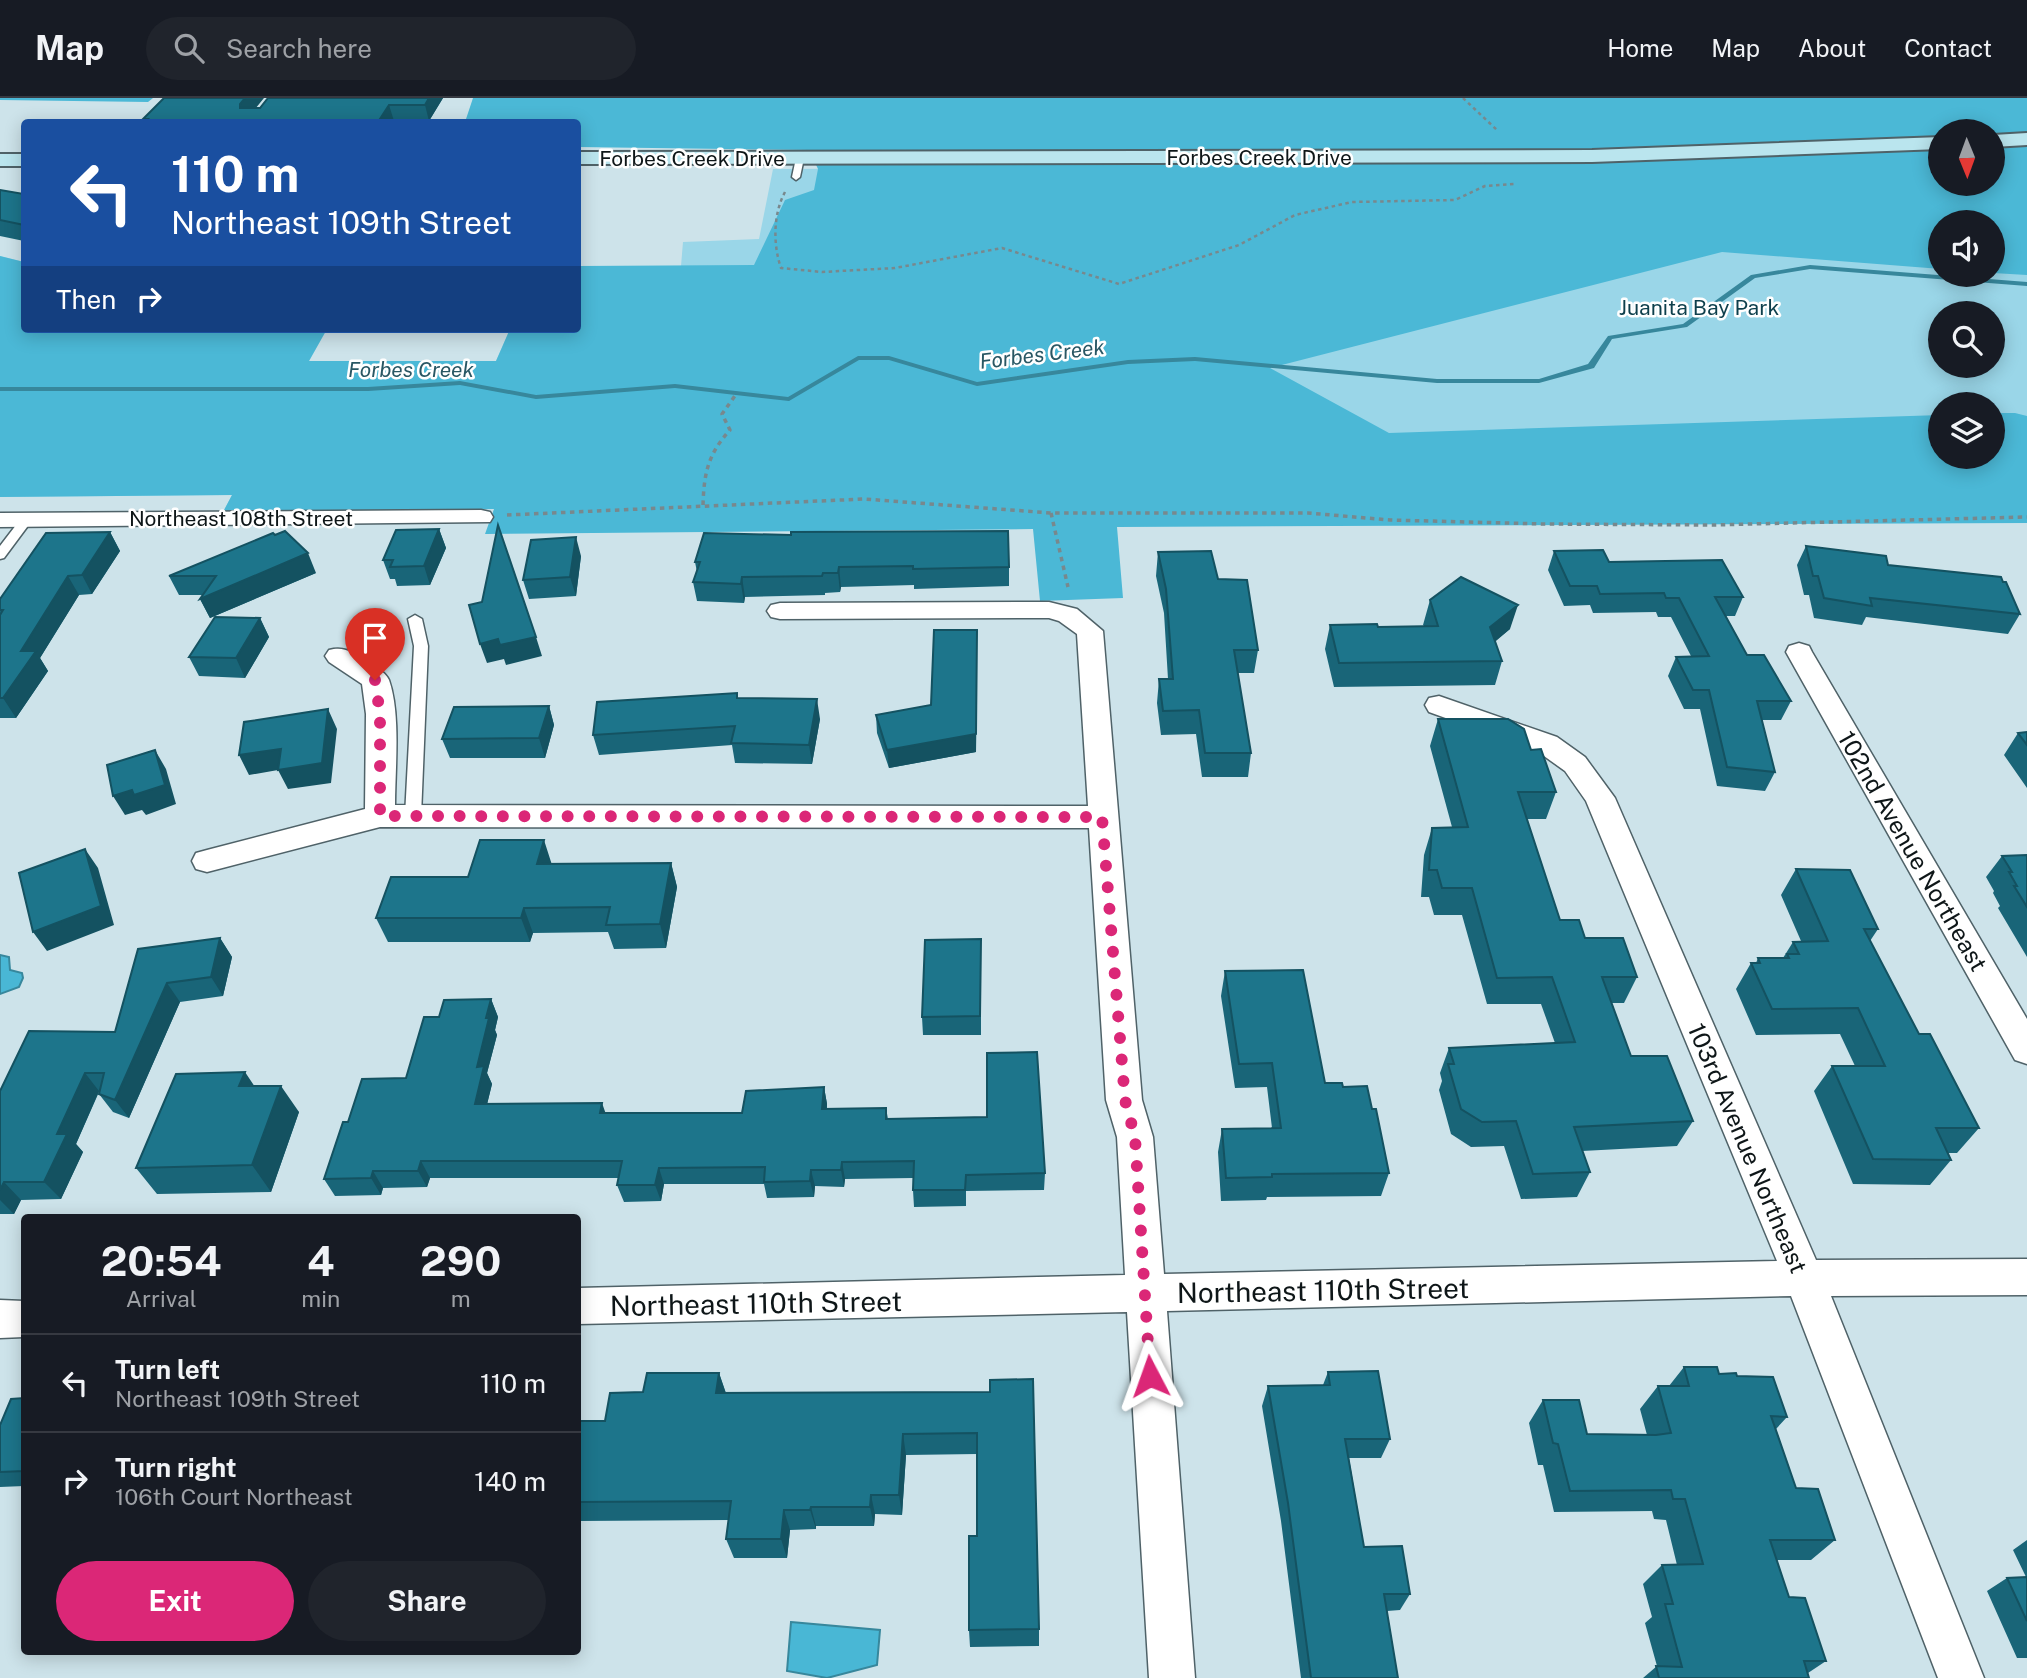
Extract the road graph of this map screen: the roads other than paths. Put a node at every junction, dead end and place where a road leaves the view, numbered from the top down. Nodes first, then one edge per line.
1 (2027, 139) edge
2 (2006, 140) edge
3 (1928, 143) edge
4 (581, 158) edge
5 (0, 160) edge
6 (21, 160) edge
7 (481, 517) road end
8 (27, 519) junction
9 (0, 520) edge
10 (0, 555) edge
11 (780, 611) dead end
12 (415, 619) dead end
13 (1799, 652) dead end
14 (338, 656) dead end
15 (1438, 705) dead end
16 (380, 816) junction
17 (412, 816) junction
18 (1102, 817) junction
19 (206, 861) dead end
20 (2027, 1050) edge
21 (1804, 1278) junction
22 (2027, 1278) edge
23 (1144, 1294) junction
24 (581, 1306) edge
25 (21, 1318) edge
26 (0, 1319) edge
27 (1172, 1678) edge
28 (1961, 1678) edge

1 - 2 street
3 - 4 street, Forbes Creek Drive
5 - 6 street
7 - 8 street, Northeast 108th Street
8 - 9 street, Northeast 108th Street
8 - 10 lane
11 - 18 street
12 - 17 lane
13 - 20 street, 102nd Avenue Northeast
14 - 16 street
15 - 21 street, 103rd Avenue Northeast
16 - 17 street
16 - 19 street
17 - 18 street
18 - 23 street
21 - 22 street, Northeast 110th Street
21 - 23 street, Northeast 110th Street
21 - 28 street, 103rd Avenue Northeast
23 - 24 street, Northeast 110th Street
23 - 27 street
25 - 26 street

